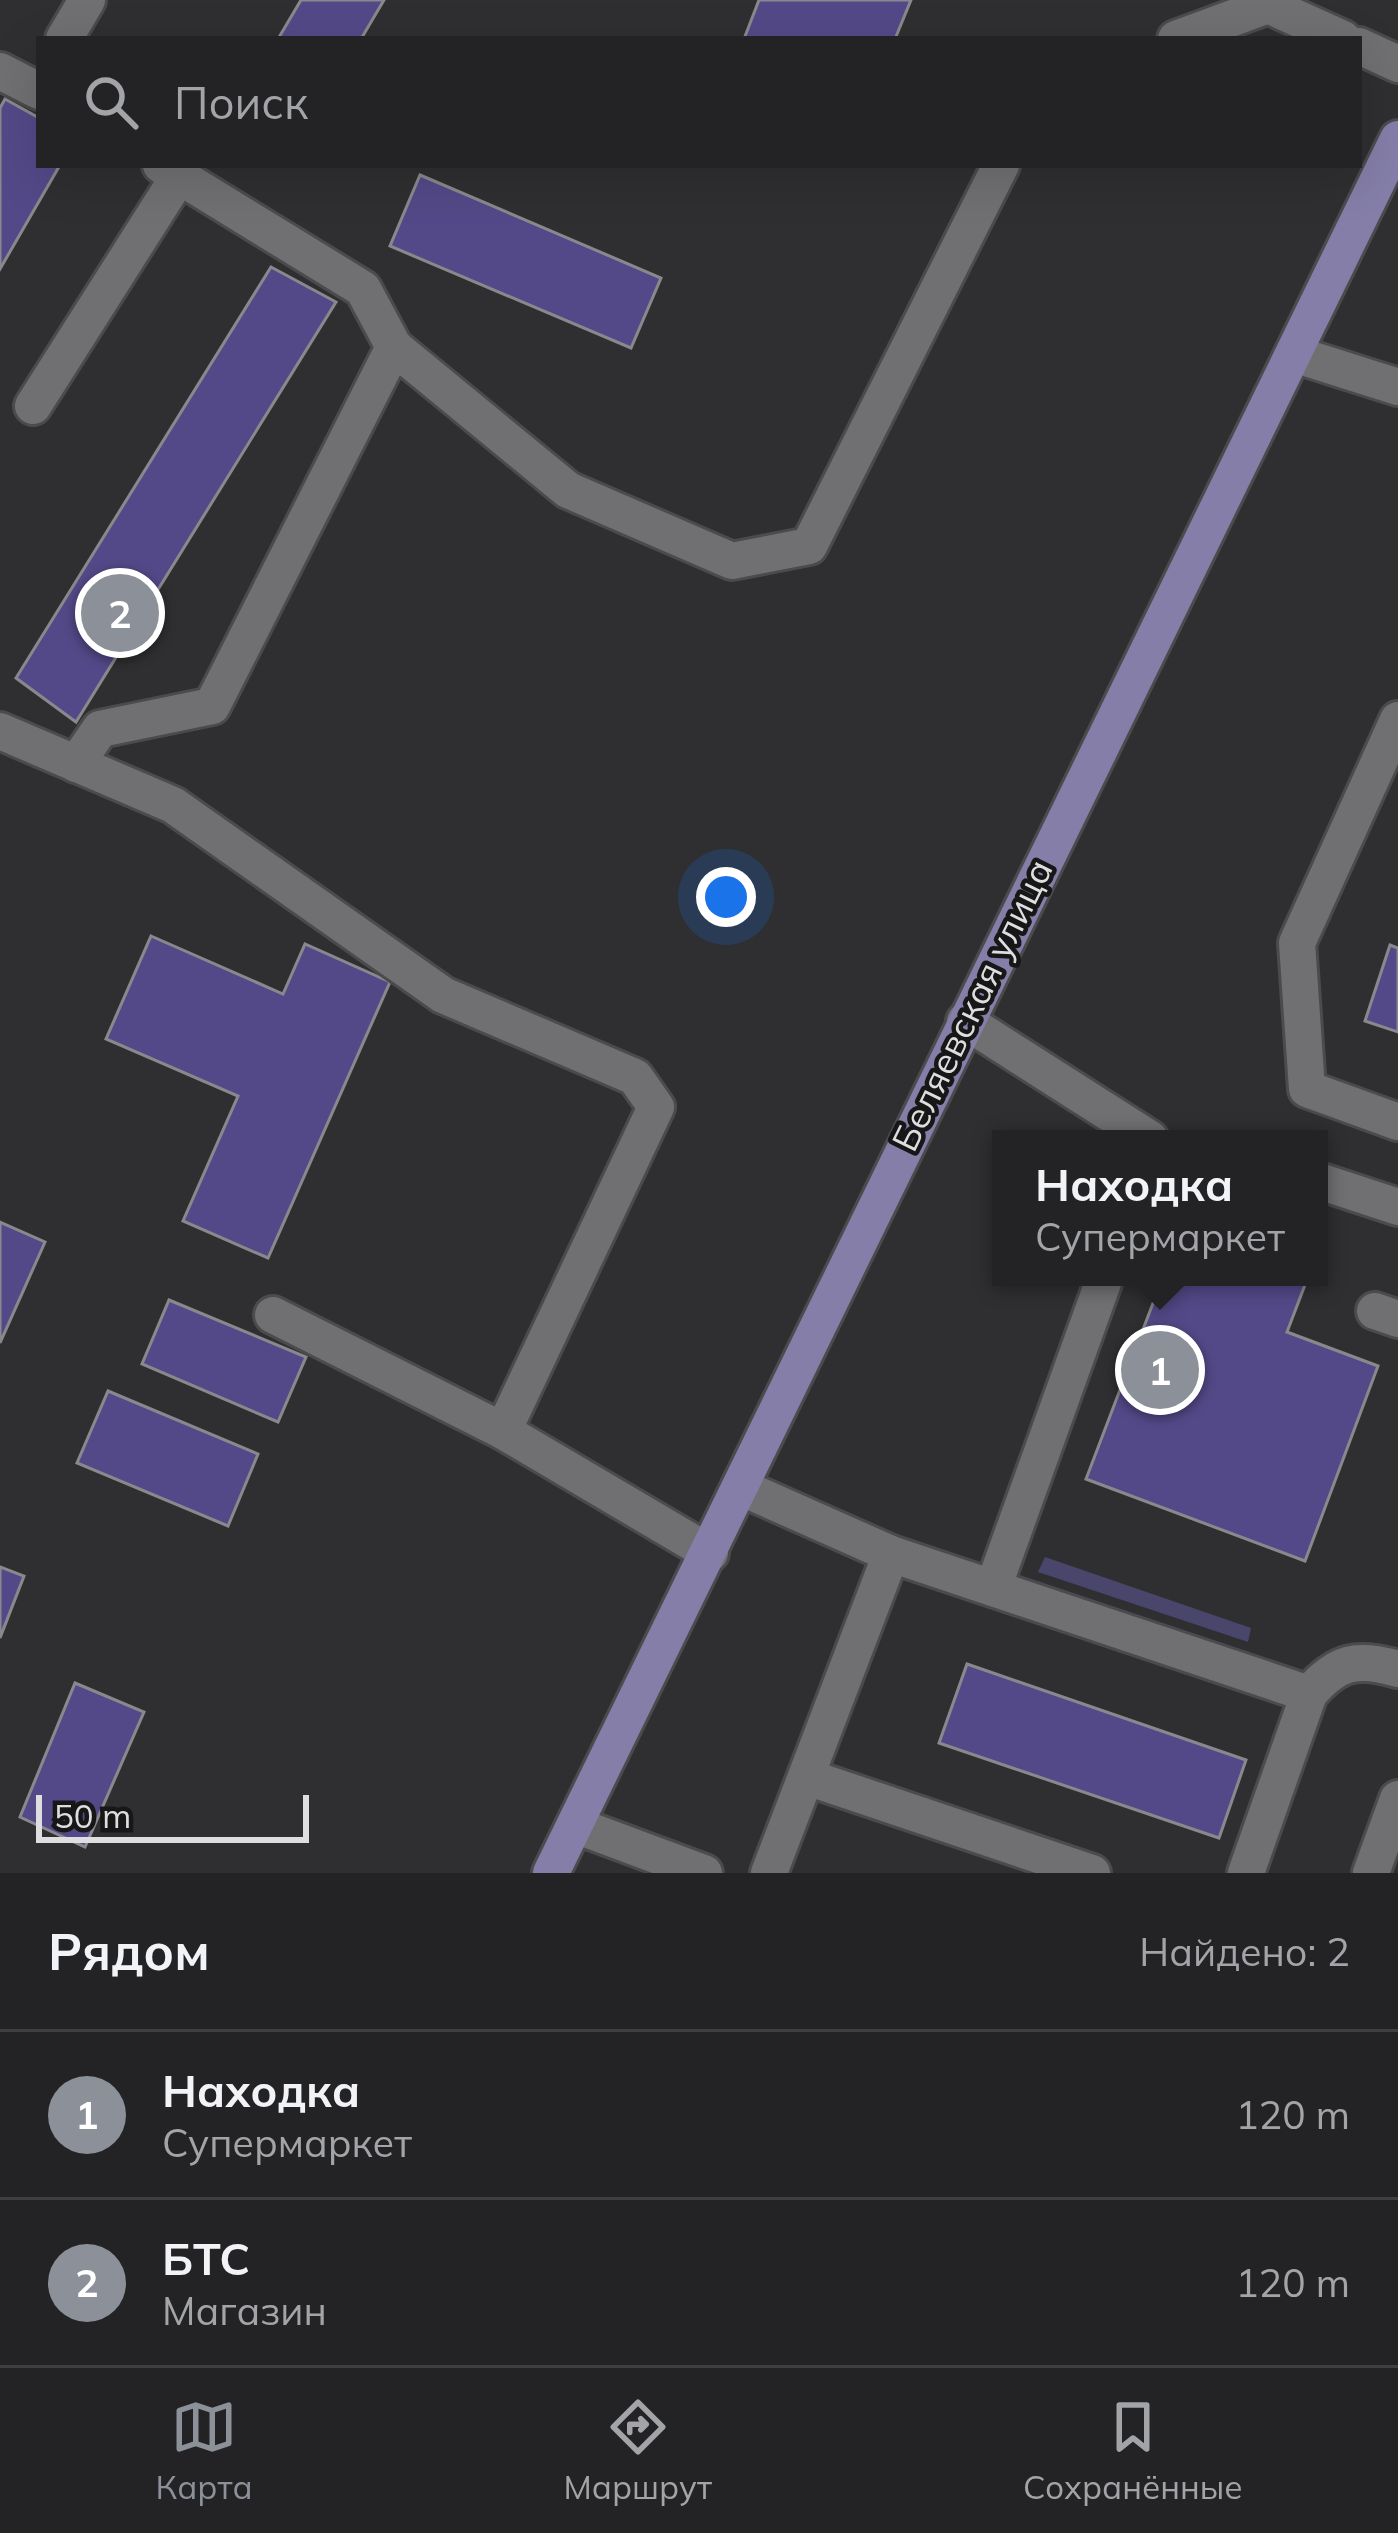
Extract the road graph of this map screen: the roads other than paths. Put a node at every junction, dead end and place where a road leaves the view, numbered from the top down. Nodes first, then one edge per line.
1 (87, 0) edge
2 (1264, 2) edge
3 (66, 36) edge
4 (1183, 36) edge
5 (1337, 36) edge
6 (1362, 47) edge
7 (1398, 64) edge
8 (0, 70) edge
9 (36, 86) edge
10 (1398, 139) edge
11 (999, 168) edge
12 (170, 171) edge
13 (394, 347) junction
14 (1294, 354) junction
15 (1398, 387) edge
16 (33, 406) dead end
17 (1398, 720) edge
18 (0, 730) edge
19 (76, 764) junction
20 (964, 1021) junction
21 (1398, 1122) edge
22 (1136, 1130) edge
23 (1328, 1183) edge
24 (1398, 1207) edge
25 (1102, 1286) edge
26 (273, 1315) dead end
27 (503, 1431) junction
28 (740, 1487) junction
29 (710, 1553) junction
30 (891, 1554) junction
31 (993, 1588) junction
32 (1398, 1669) edge
33 (1309, 1694) junction
34 (807, 1777) junction
35 (1398, 1799) edge
36 (575, 1825) junction
37 (551, 1873) edge
38 (704, 1873) edge
39 (769, 1873) edge
40 (1092, 1873) edge
41 (1246, 1873) edge
42 (1371, 1873) edge

1 - 3 street
2 - 4 street
2 - 5 street
6 - 7 street
8 - 9 street
10 - 14 main road, Беляевская улица
11 - 13 street
12 - 13 street
12 - 16 street
13 - 19 street
14 - 15 street
14 - 20 main road, Беляевская улица
17 - 21 street
18 - 19 street
19 - 27 street
20 - 22 street
20 - 28 main road, Беляевская улица
23 - 24 street
25 - 31 street
26 - 27 street
27 - 29 street
28 - 29 main road, Беляевская улица
28 - 30 street
29 - 36 main road, Беляевская улица
30 - 31 street
30 - 34 street
31 - 33 street
32 - 33 street
33 - 41 street
34 - 39 street
34 - 40 street
35 - 42 street
36 - 37 main road, Беляевская улица
36 - 38 street

